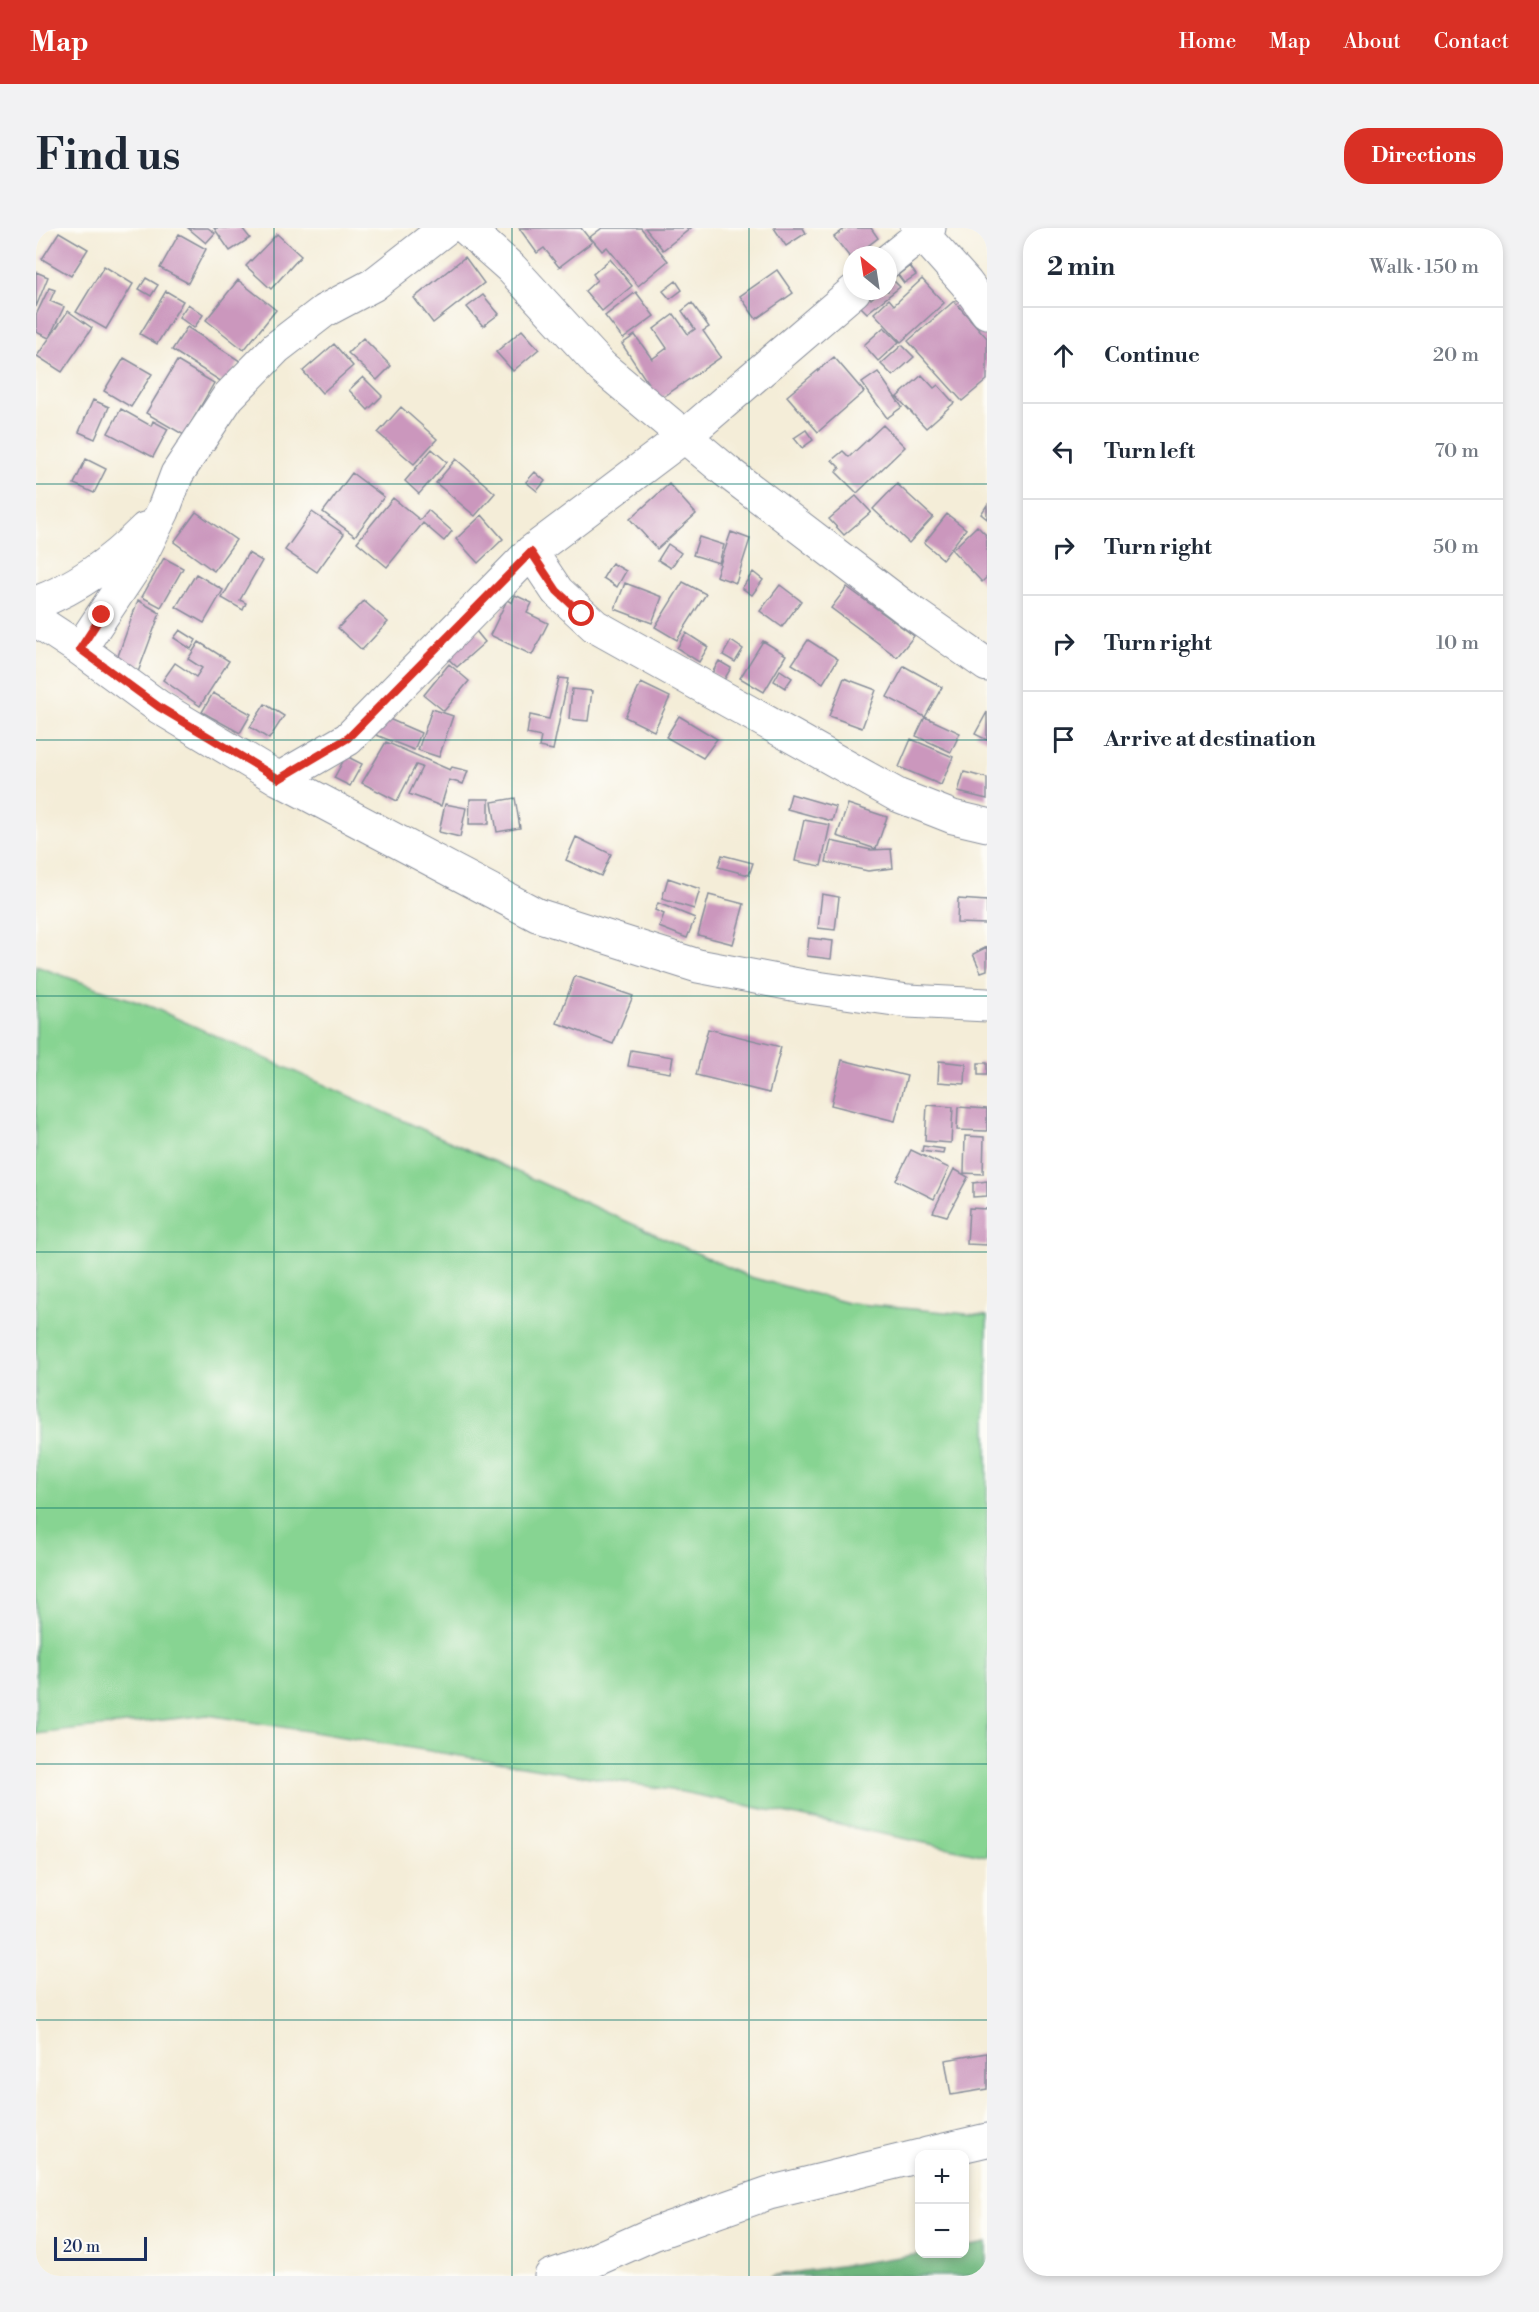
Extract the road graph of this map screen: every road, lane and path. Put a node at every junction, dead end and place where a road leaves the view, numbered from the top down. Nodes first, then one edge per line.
1 (446, 228) edge
2 (466, 228) edge
3 (922, 230) edge
4 (897, 253) edge
5 (844, 300) edge
6 (987, 312) edge
7 (686, 435) junction
8 (163, 511) junction
9 (531, 552) junction
10 (36, 603) edge
11 (36, 620) edge
12 (80, 649) junction
13 (987, 665) edge
14 (279, 779) junction
15 (987, 825) edge
16 (987, 1005) edge
17 (987, 2140) edge
18 (944, 2150) edge
19 (915, 2157) edge
20 (551, 2276) edge

1 - 8 street
2 - 7 street
3 - 4 street
3 - 6 street
5 - 7 street
7 - 9 street
7 - 13 street
8 - 10 street
8 - 12 street
9 - 14 street
9 - 15 street
11 - 12 street
12 - 14 street
14 - 16 street
17 - 18 street
19 - 20 street

